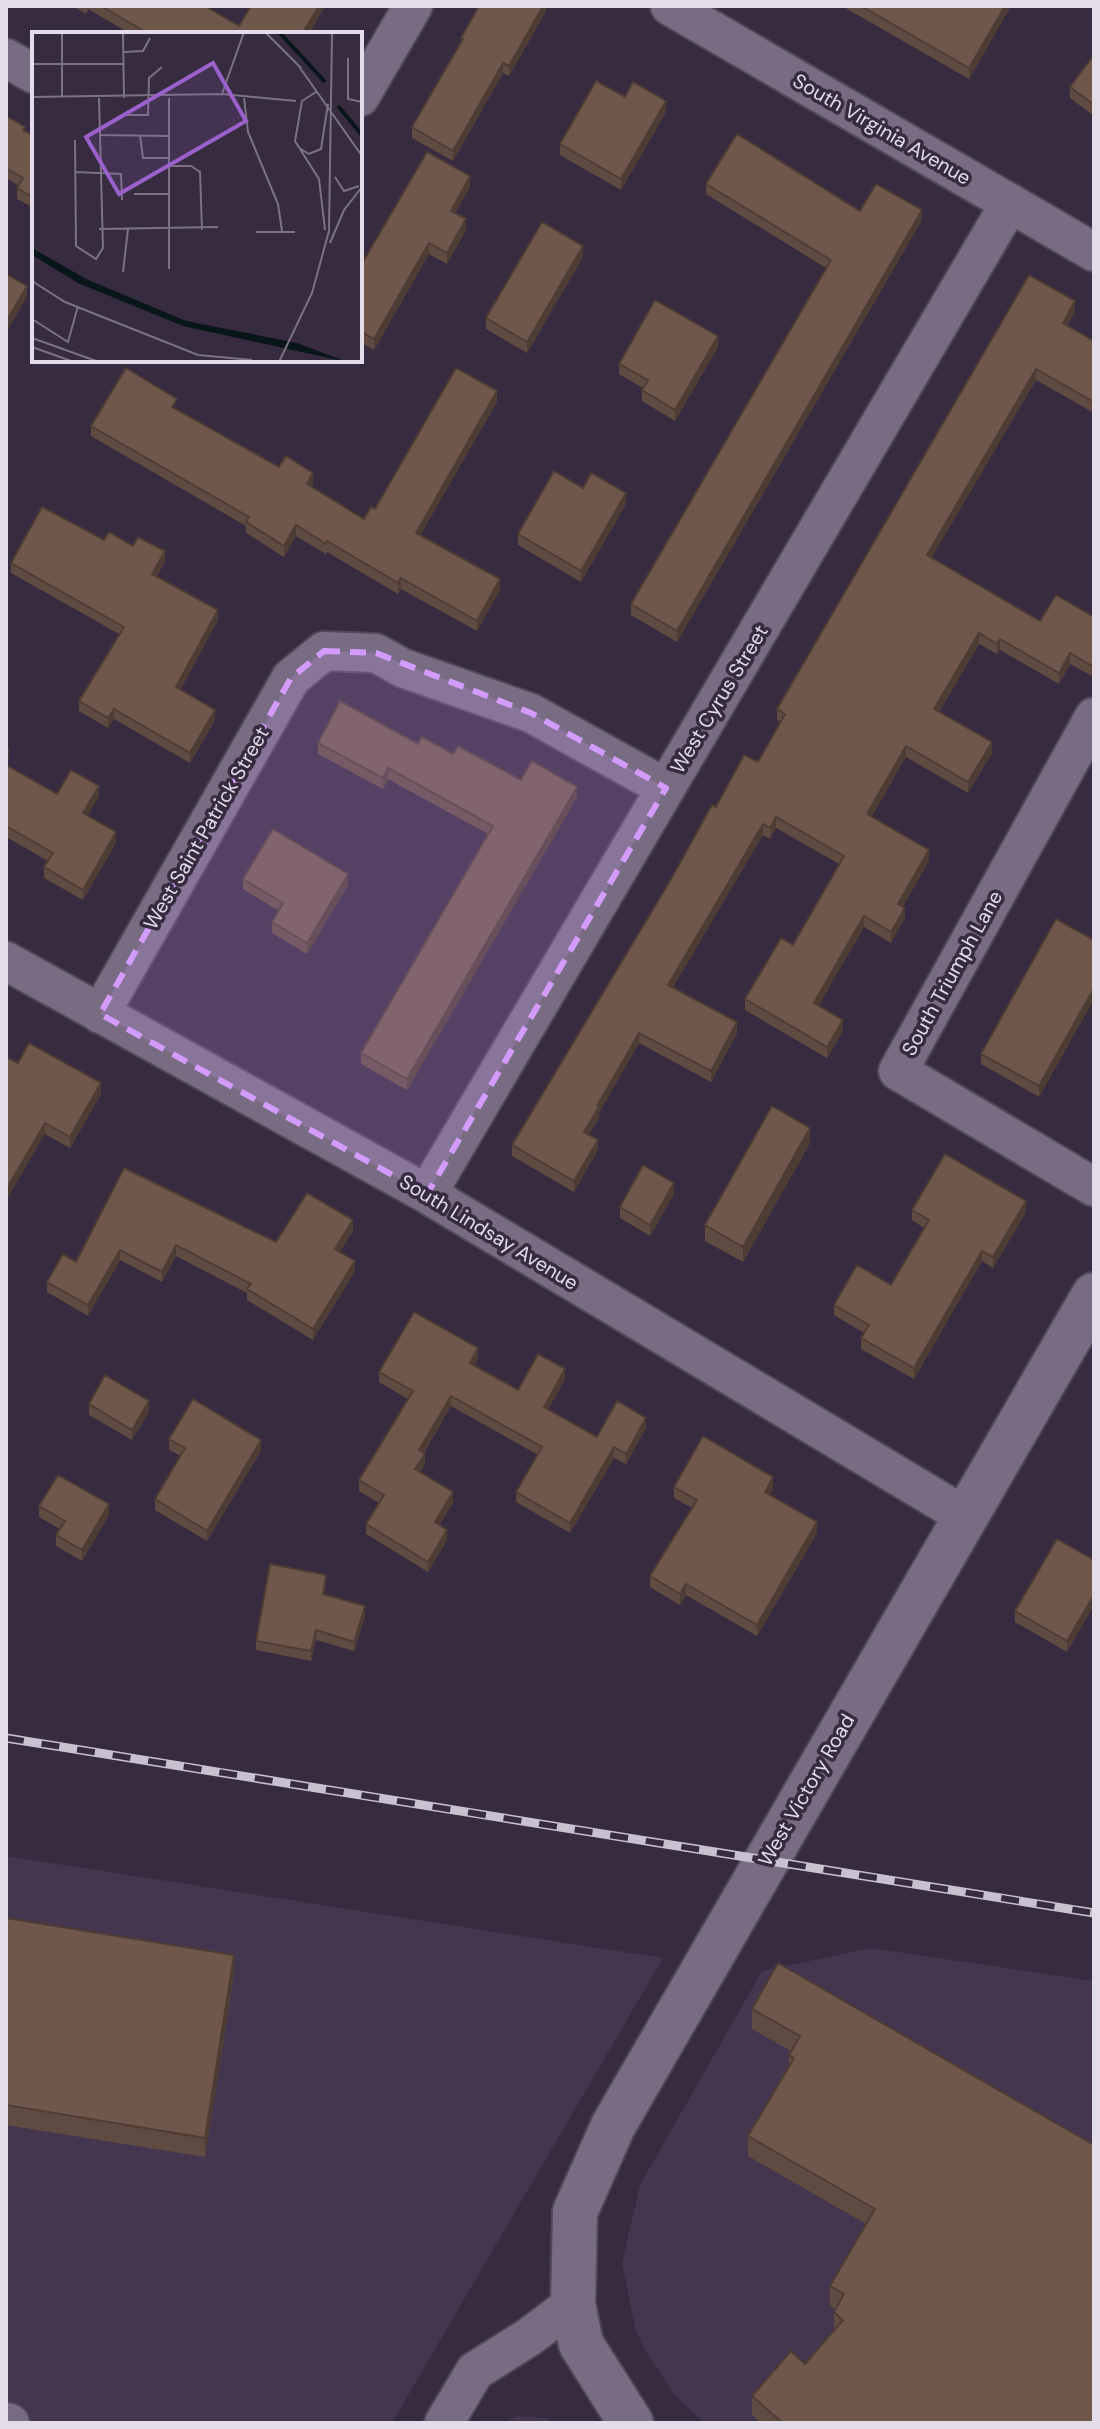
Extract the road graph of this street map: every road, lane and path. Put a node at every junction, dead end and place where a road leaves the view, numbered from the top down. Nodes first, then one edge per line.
1 (413, 6) edge
2 (670, 6) edge
3 (6, 58) edge
4 (32, 73) edge
5 (362, 94) edge
6 (1010, 203) junction
7 (1094, 252) edge
8 (1094, 717) edge
9 (666, 788) junction
10 (6, 961) edge
11 (100, 1014) junction
12 (1094, 1187) edge
13 (427, 1194) junction
14 (1094, 1295) edge
15 (965, 1516) junction
16 (573, 2304) junction
17 (444, 2423) edge
18 (631, 2423) edge

1 - 5 street
2 - 6 street, South Virginia Avenue
3 - 4 street
6 - 7 street, South Virginia Avenue
6 - 9 street, West Cyrus Street
8 - 12 street, South Triumph Lane
9 - 11 street, West Saint Patrick Street
9 - 13 street, West Cyrus Street
10 - 11 street, South Lindsay Avenue
11 - 13 street, South Lindsay Avenue
13 - 15 street, South Lindsay Avenue
14 - 15 street, West Victory Road
15 - 16 street, West Victory Road
16 - 17 street
16 - 18 street, West Victory Road

